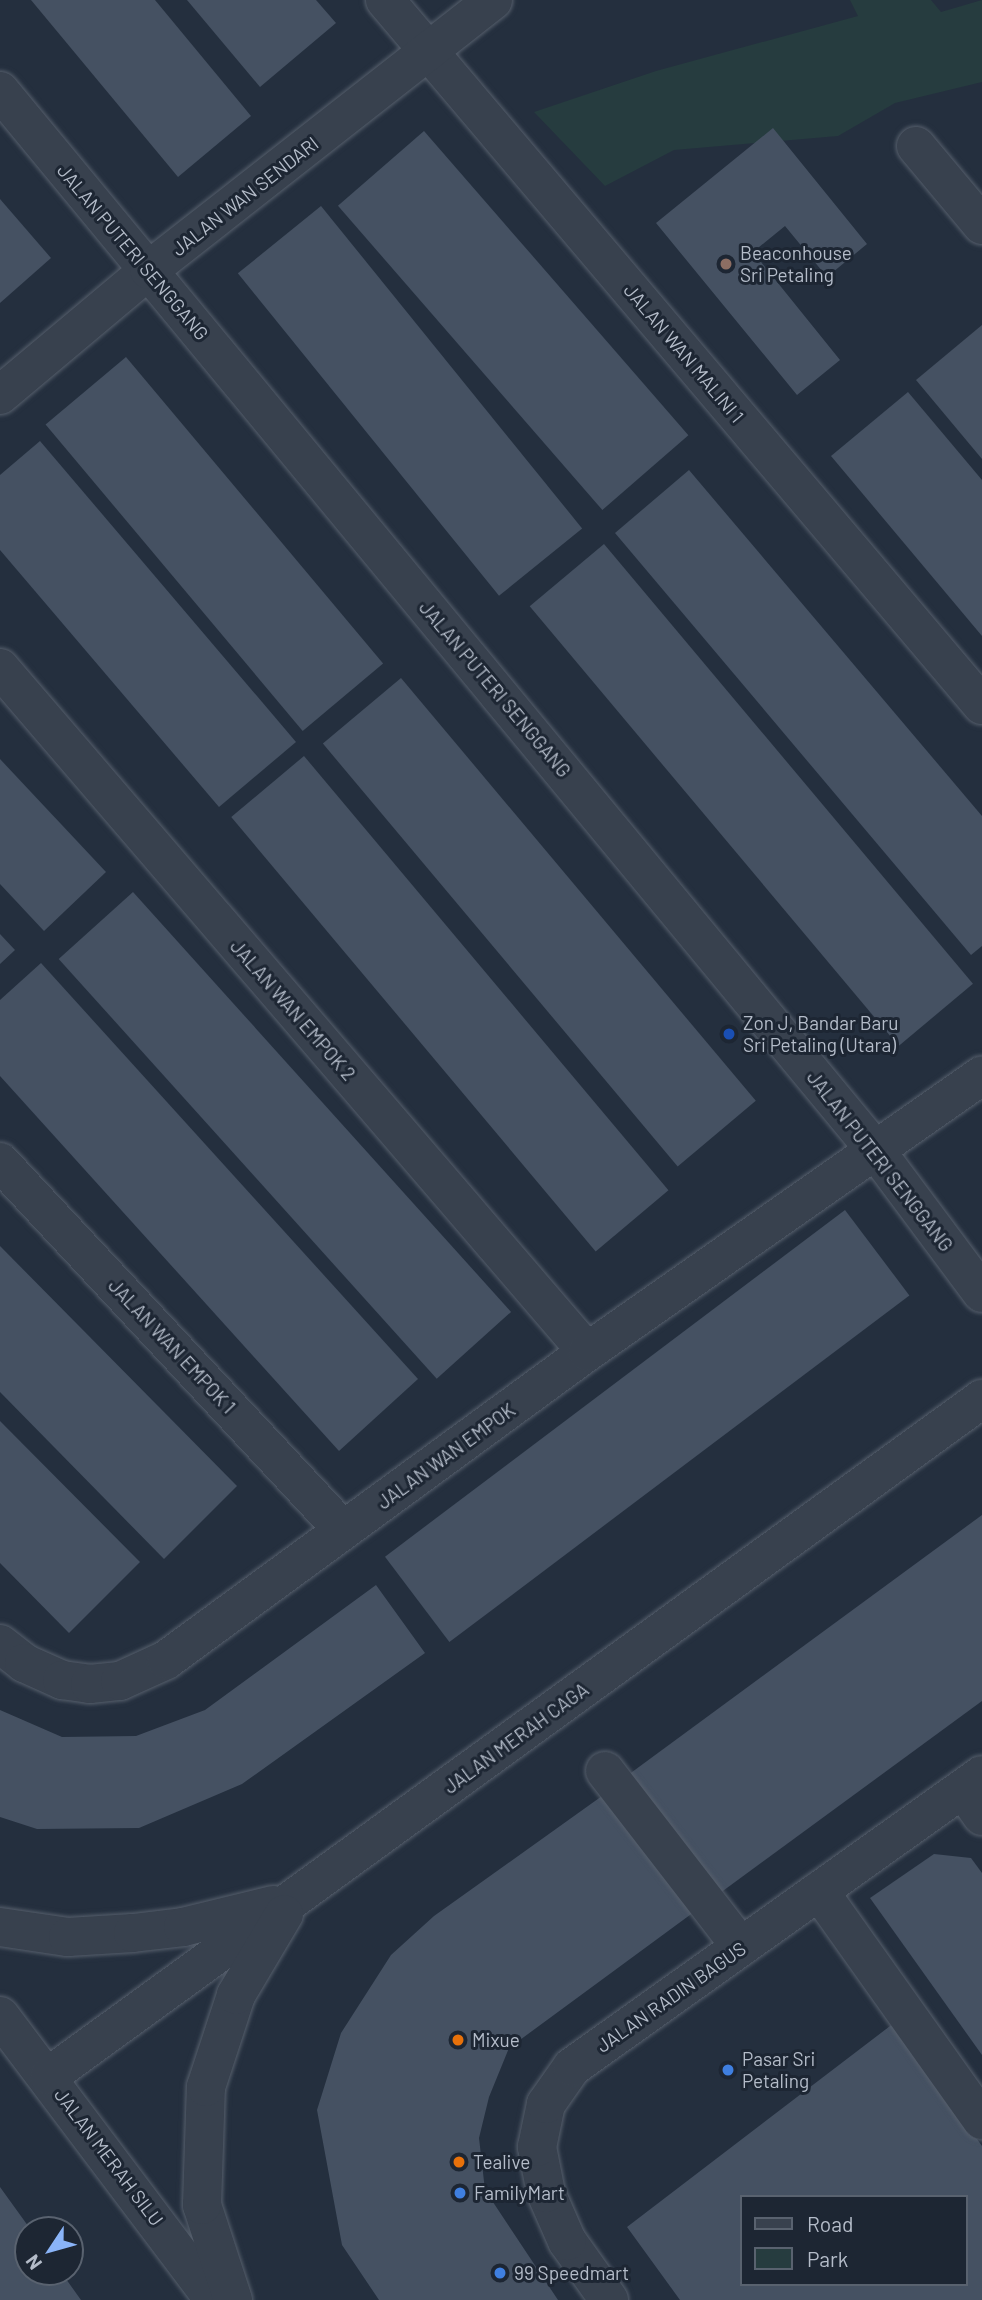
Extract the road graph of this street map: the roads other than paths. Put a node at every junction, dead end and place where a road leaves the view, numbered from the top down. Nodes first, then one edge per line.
1 (386, 0) edge
2 (493, 0) edge
3 (430, 53) junction
4 (0, 91) edge
5 (916, 146) dead end
6 (982, 225) edge
7 (149, 270) junction
8 (0, 395) edge
9 (0, 668) edge
10 (982, 705) edge
11 (982, 1075) edge
12 (876, 1151) junction
13 (0, 1162) edge
14 (982, 1293) edge
15 (587, 1352) junction
16 (982, 1399) edge
17 (344, 1530) junction
18 (0, 1644) edge
19 (605, 1771) dead end
20 (976, 1794) edge
21 (819, 1891) junction
22 (292, 1900) junction
23 (0, 1927) edge
24 (741, 1947) junction
25 (0, 2016) edge
26 (49, 2076) junction
27 (982, 2120) edge
28 (214, 2300) edge
29 (233, 2300) edge
30 (609, 2300) edge

1 - 3 street, JALAN WAN MALINI 1
2 - 3 street, JALAN WAN SENDARI
3 - 7 street, JALAN WAN SENDARI
3 - 10 street, JALAN WAN MALINI 1
4 - 7 street, JALAN PUTERI SENGGANG
5 - 6 street
7 - 8 street, JALAN WAN SENDARI
7 - 12 street, JALAN PUTERI SENGGANG
9 - 15 street, JALAN WAN EMPOK 2
11 - 12 street, JALAN WAN EMPOK
12 - 14 street, JALAN PUTERI SENGGANG
12 - 15 street, JALAN WAN EMPOK
13 - 17 street, JALAN WAN EMPOK 1
15 - 17 street, JALAN WAN EMPOK
16 - 22 street, JALAN MERAH CAGA
17 - 18 street, JALAN WAN EMPOK
19 - 24 street
20 - 21 street, JALAN RADIN BAGUS
21 - 24 street, JALAN RADIN BAGUS
21 - 27 street
22 - 23 street
22 - 26 street, JALAN MERAH CAGA
22 - 29 street
24 - 30 street, JALAN RADIN BAGUS
25 - 26 street, JALAN MERAH SILU
26 - 28 street, JALAN MERAH SILU

